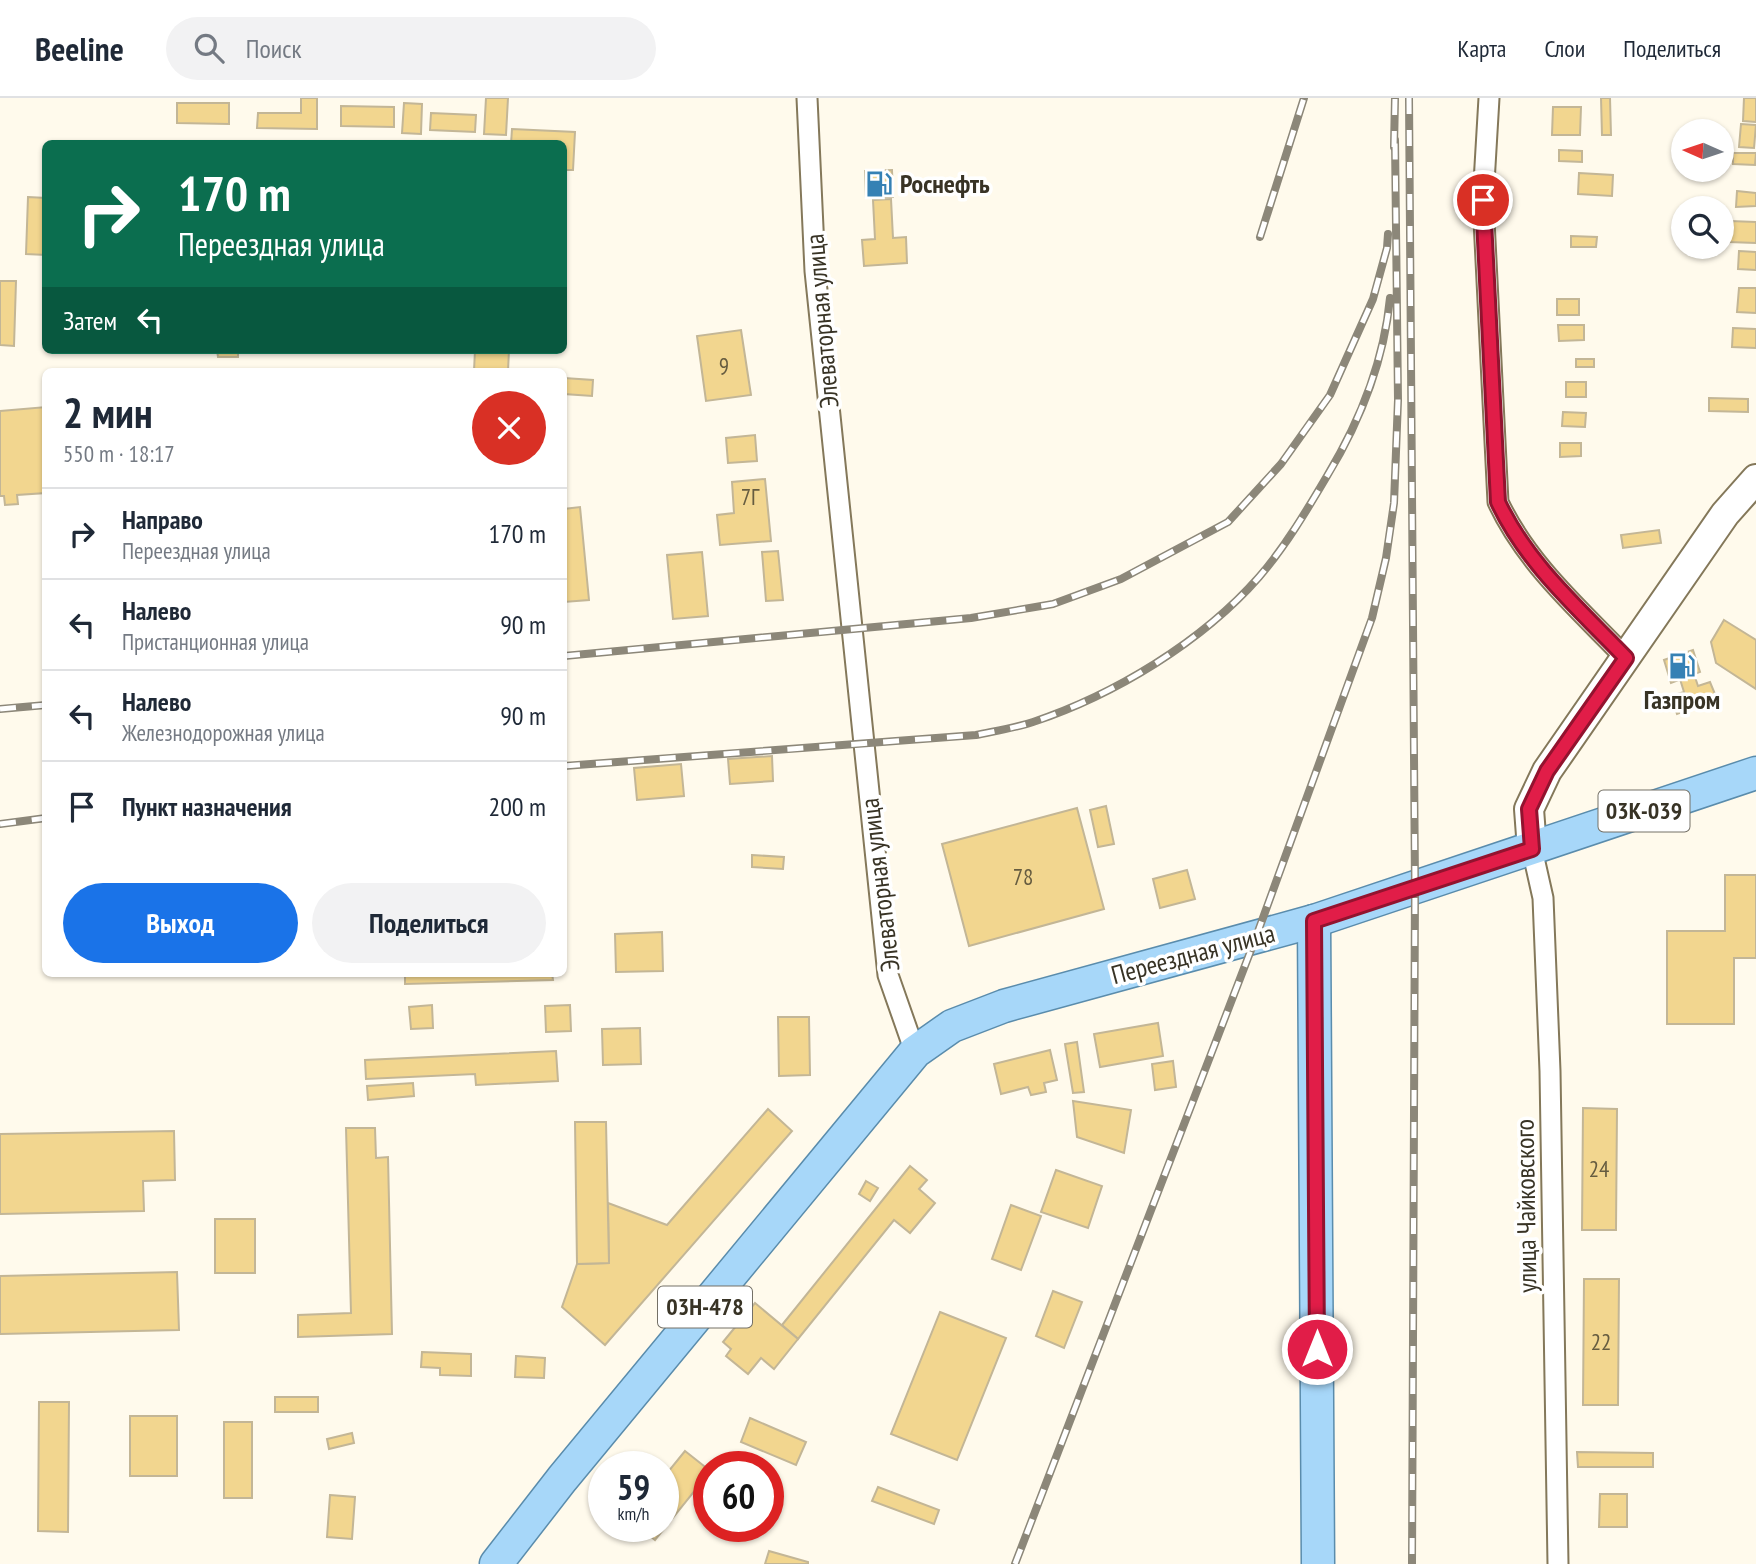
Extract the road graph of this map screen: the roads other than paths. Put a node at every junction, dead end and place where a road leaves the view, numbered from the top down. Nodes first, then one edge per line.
1 (807, 98) edge
2 (1489, 98) edge
3 (1756, 479) edge
4 (1626, 658) junction
5 (1756, 773) edge
6 (1532, 849) junction
7 (1314, 921) junction
8 (915, 1052) junction
9 (496, 1564) edge
10 (1318, 1564) edge
11 (1558, 1564) edge

1 - 8 street, Элеваторная улица
2 - 4 street
3 - 4 street
4 - 6 street
5 - 6 main road, Переездная улица / 03К-039
6 - 7 main road, Переездная улица / 03К-039
6 - 11 street, улица Чайковского
7 - 8 main road, Переездная улица / 03Н-478
7 - 10 main road
8 - 9 main road, 03Н-478

